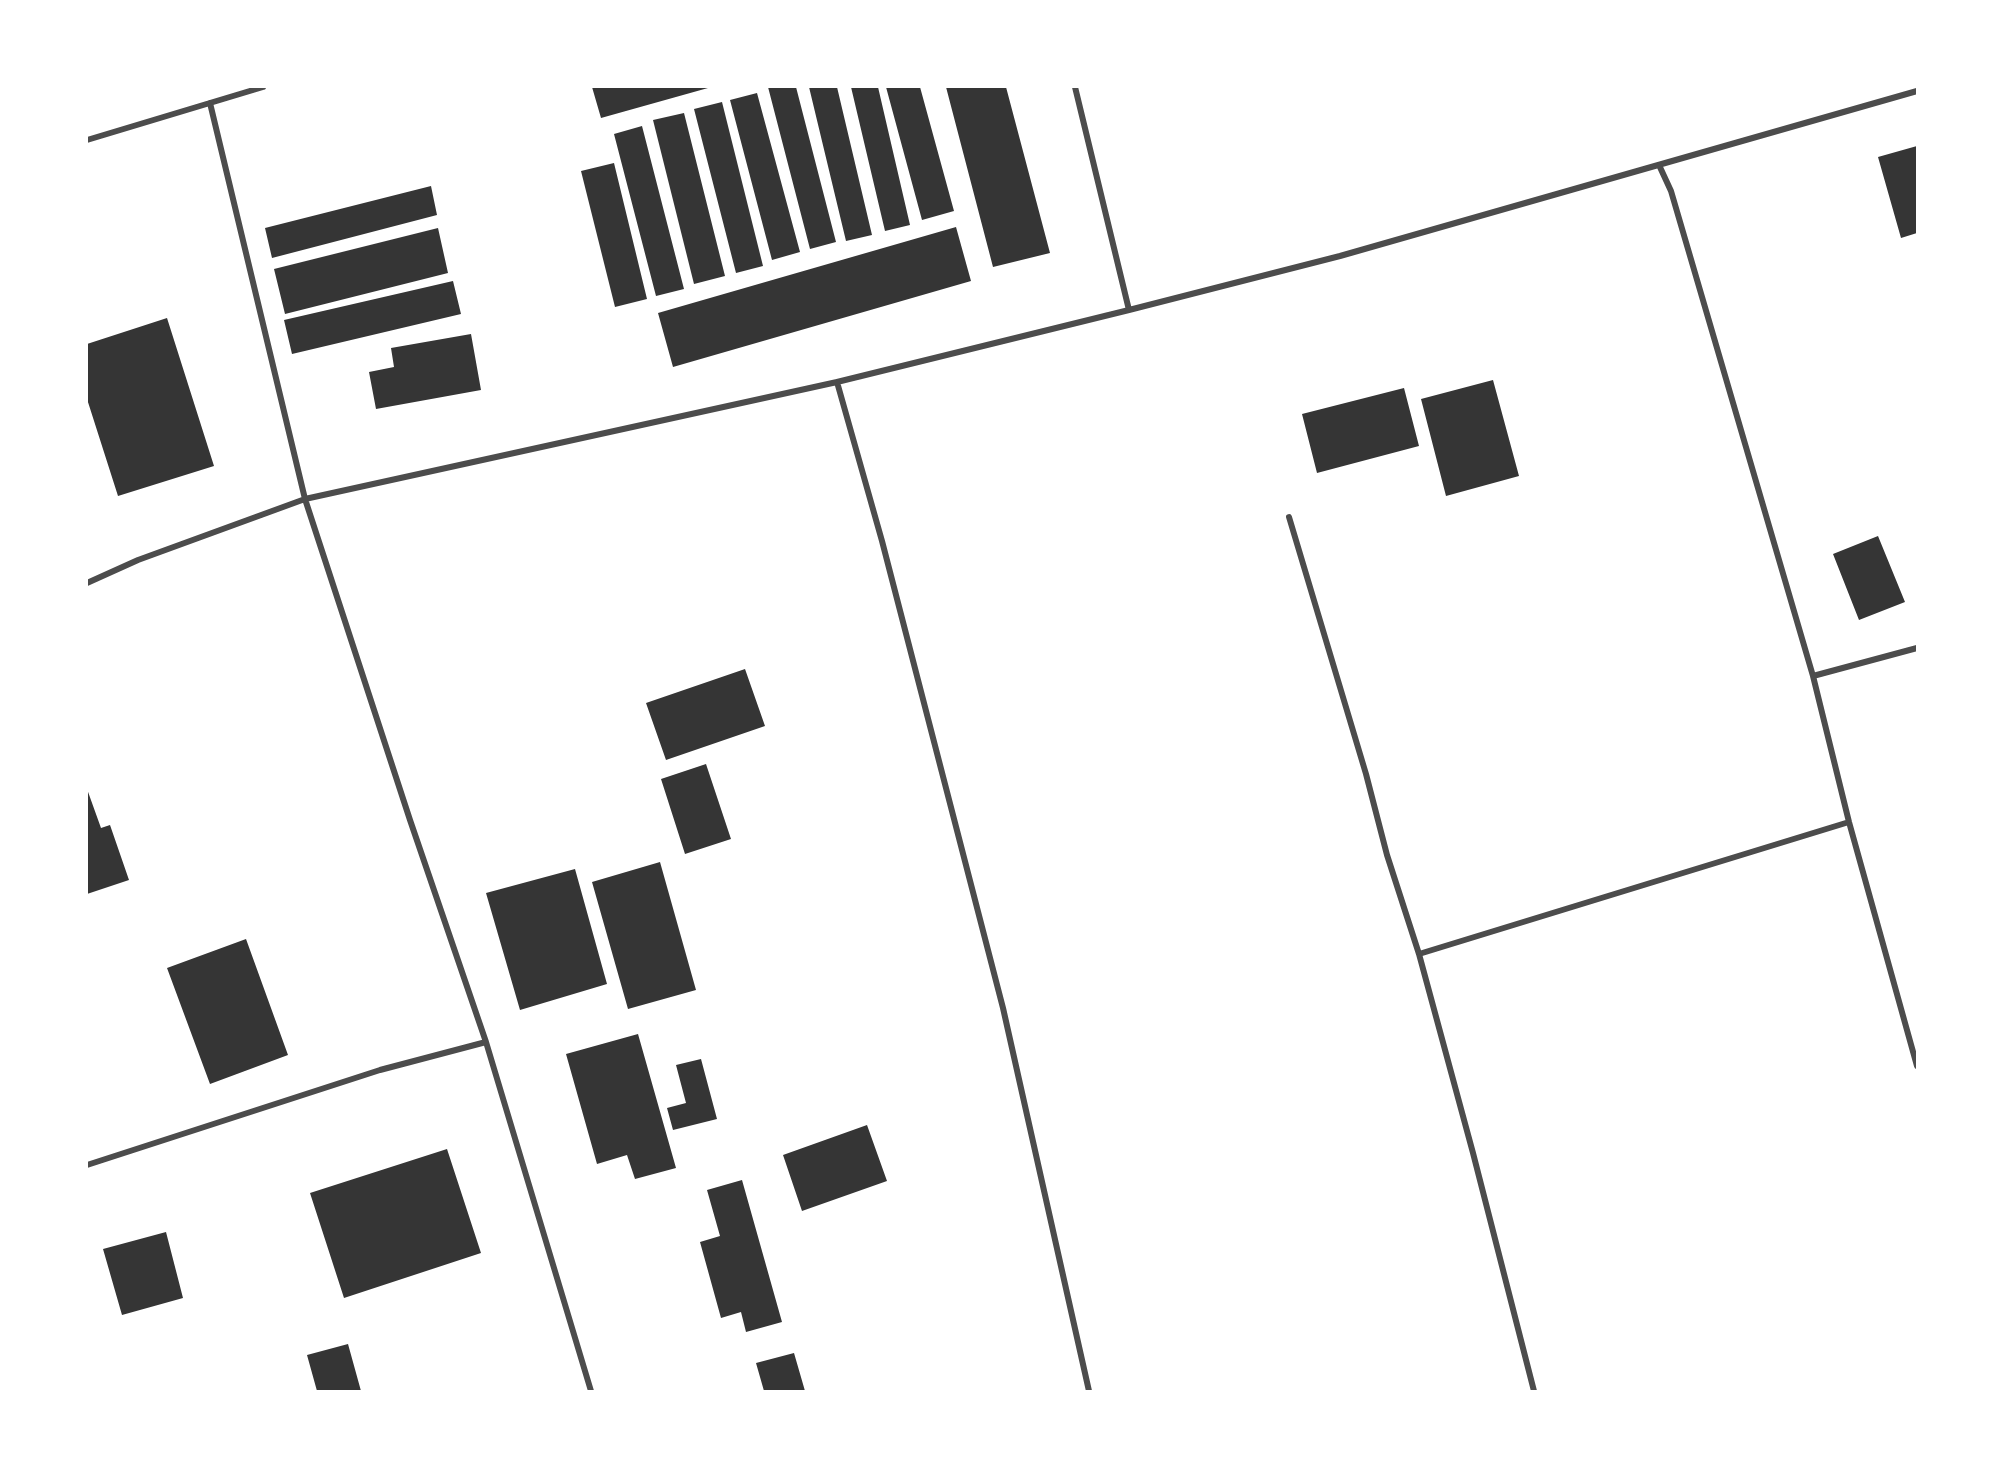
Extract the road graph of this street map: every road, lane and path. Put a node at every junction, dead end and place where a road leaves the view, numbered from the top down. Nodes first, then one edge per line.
1 (263, 87) edge
2 (1075, 87) edge
3 (1917, 91) edge
4 (210, 103) junction
5 (87, 140) edge
6 (1659, 165) junction
7 (1130, 310) junction
8 (837, 382) junction
9 (305, 499) junction
10 (1289, 517) dead end
11 (87, 583) edge
12 (1917, 648) edge
13 (1813, 676) junction
14 (1850, 822) junction
15 (1419, 954) junction
16 (486, 1042) junction
17 (1917, 1066) edge
18 (87, 1165) edge
19 (591, 1391) edge
20 (1089, 1391) edge
21 (1534, 1391) edge

1 - 4 street
2 - 7 street
3 - 6 street
4 - 5 street
4 - 9 street
6 - 7 street
6 - 13 street
7 - 8 street
8 - 9 street
8 - 20 street
9 - 11 street
9 - 16 street
10 - 15 street
12 - 13 street
13 - 14 street
14 - 15 street
14 - 17 street
15 - 21 street
16 - 18 street
16 - 19 street

